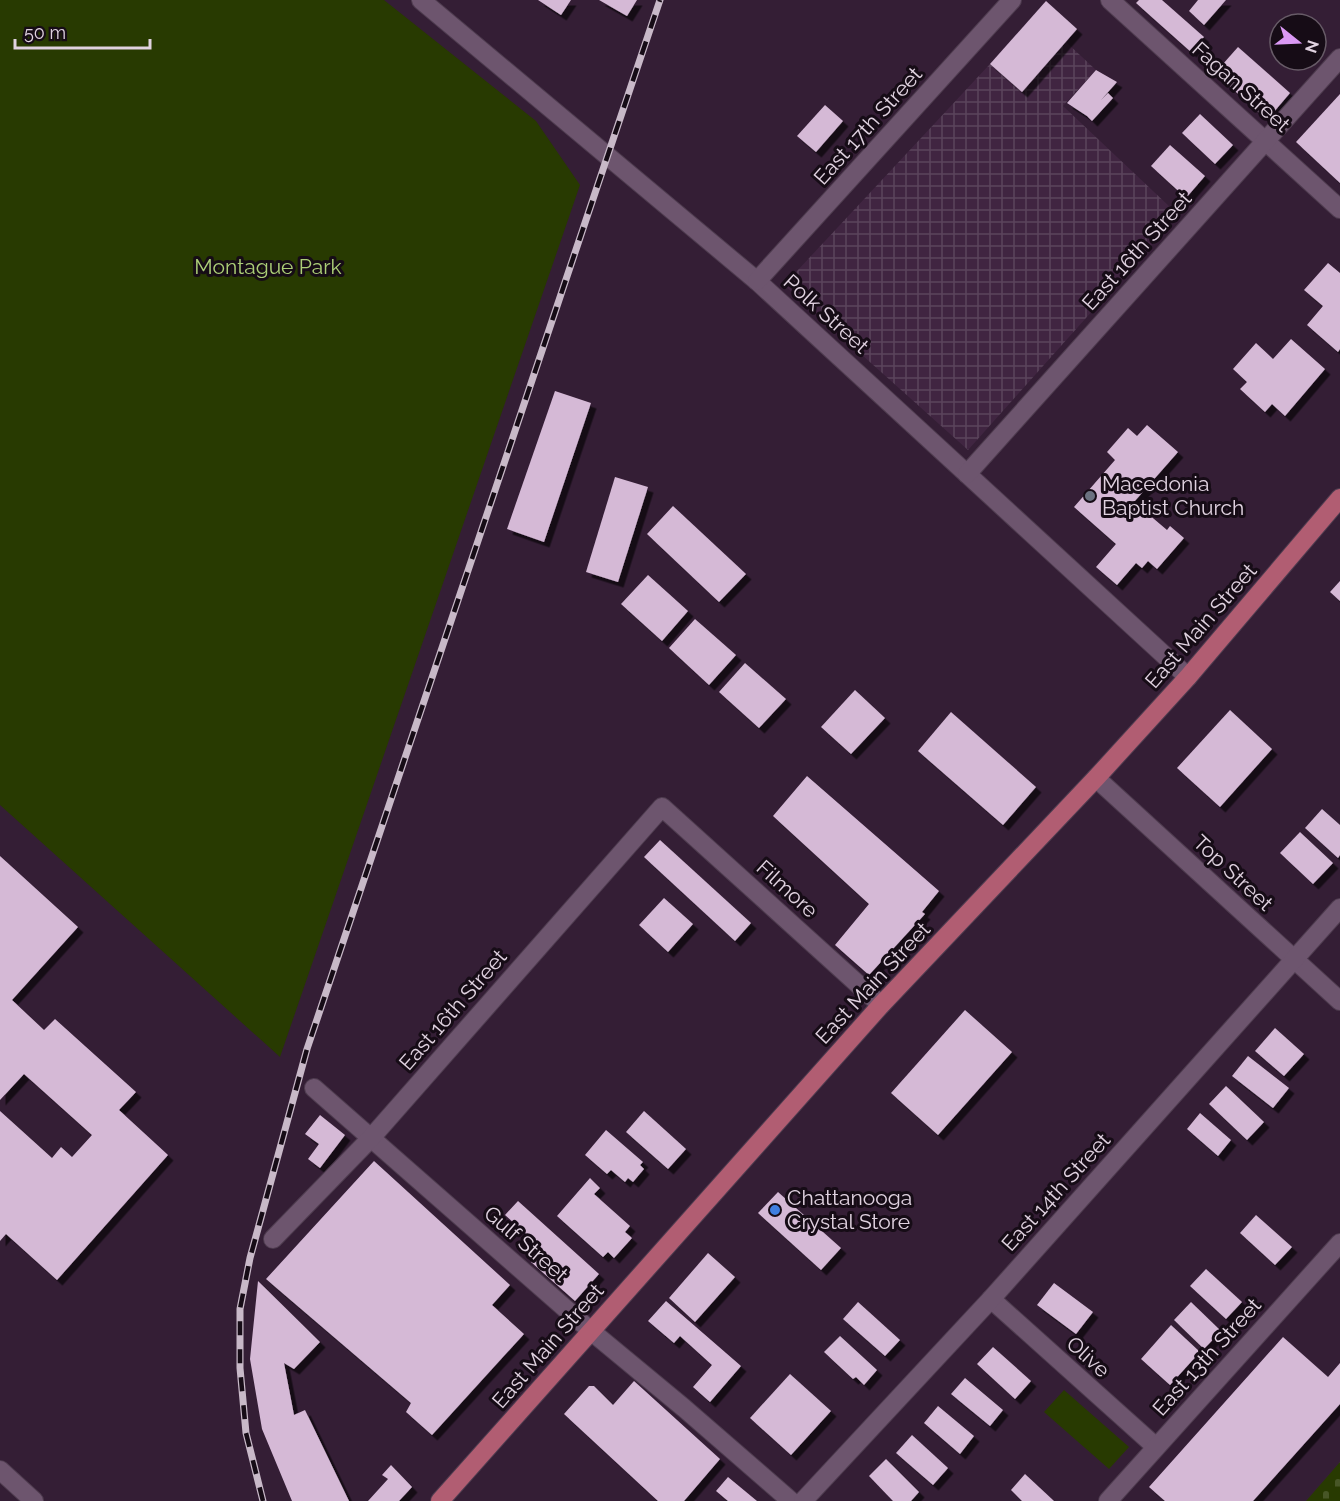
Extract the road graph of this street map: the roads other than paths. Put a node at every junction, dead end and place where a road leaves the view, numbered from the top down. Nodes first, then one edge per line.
1 (421, 0) edge
2 (1012, 0) edge
3 (1110, 0) edge
4 (1340, 58) edge
5 (1266, 140) junction
6 (1340, 209) edge
7 (757, 281) junction
8 (967, 474) junction
9 (1340, 498) edge
10 (1188, 677) junction
11 (1096, 778) junction
12 (662, 807) joint
13 (1340, 908) edge
14 (1294, 960) junction
15 (1340, 1001) edge
16 (881, 1005) junction
17 (314, 1088) dead end
18 (371, 1138) junction
19 (273, 1239) dead end
20 (1340, 1244) edge
21 (991, 1299) junction
22 (591, 1331) junction
23 (1156, 1448) junction
24 (0, 1470) edge
25 (25, 1498) edge
26 (440, 1501) edge
27 (791, 1501) edge
28 (803, 1501) edge
29 (1108, 1501) edge

1 - 7 street, Polk Street
2 - 7 street, East 17th Street
3 - 5 street, Fagan Street
4 - 5 street, East 16th Street
5 - 6 street, Fagan Street
5 - 8 street, East 16th Street
7 - 8 street, Polk Street
8 - 10 street, Polk Street
9 - 10 main road, East Main Street
10 - 11 main road, East Main Street
11 - 14 street, Top Street
11 - 16 main road, East Main Street
12 - 16 street, Filmore
12 - 18 street, East 16th Street
13 - 14 street, East 14th Street
14 - 15 street, Top Street
14 - 21 street, East 14th Street
16 - 22 main road, East Main Street
17 - 18 street, Gulf Street
18 - 19 street, East 16th Street
18 - 22 street, Gulf Street
20 - 23 street, East 13th Street
21 - 23 street, Olive
21 - 28 street, East 14th Street
22 - 26 main road, East Main Street
22 - 27 street, Gulf Street
23 - 29 street, East 13th Street
24 - 25 street

